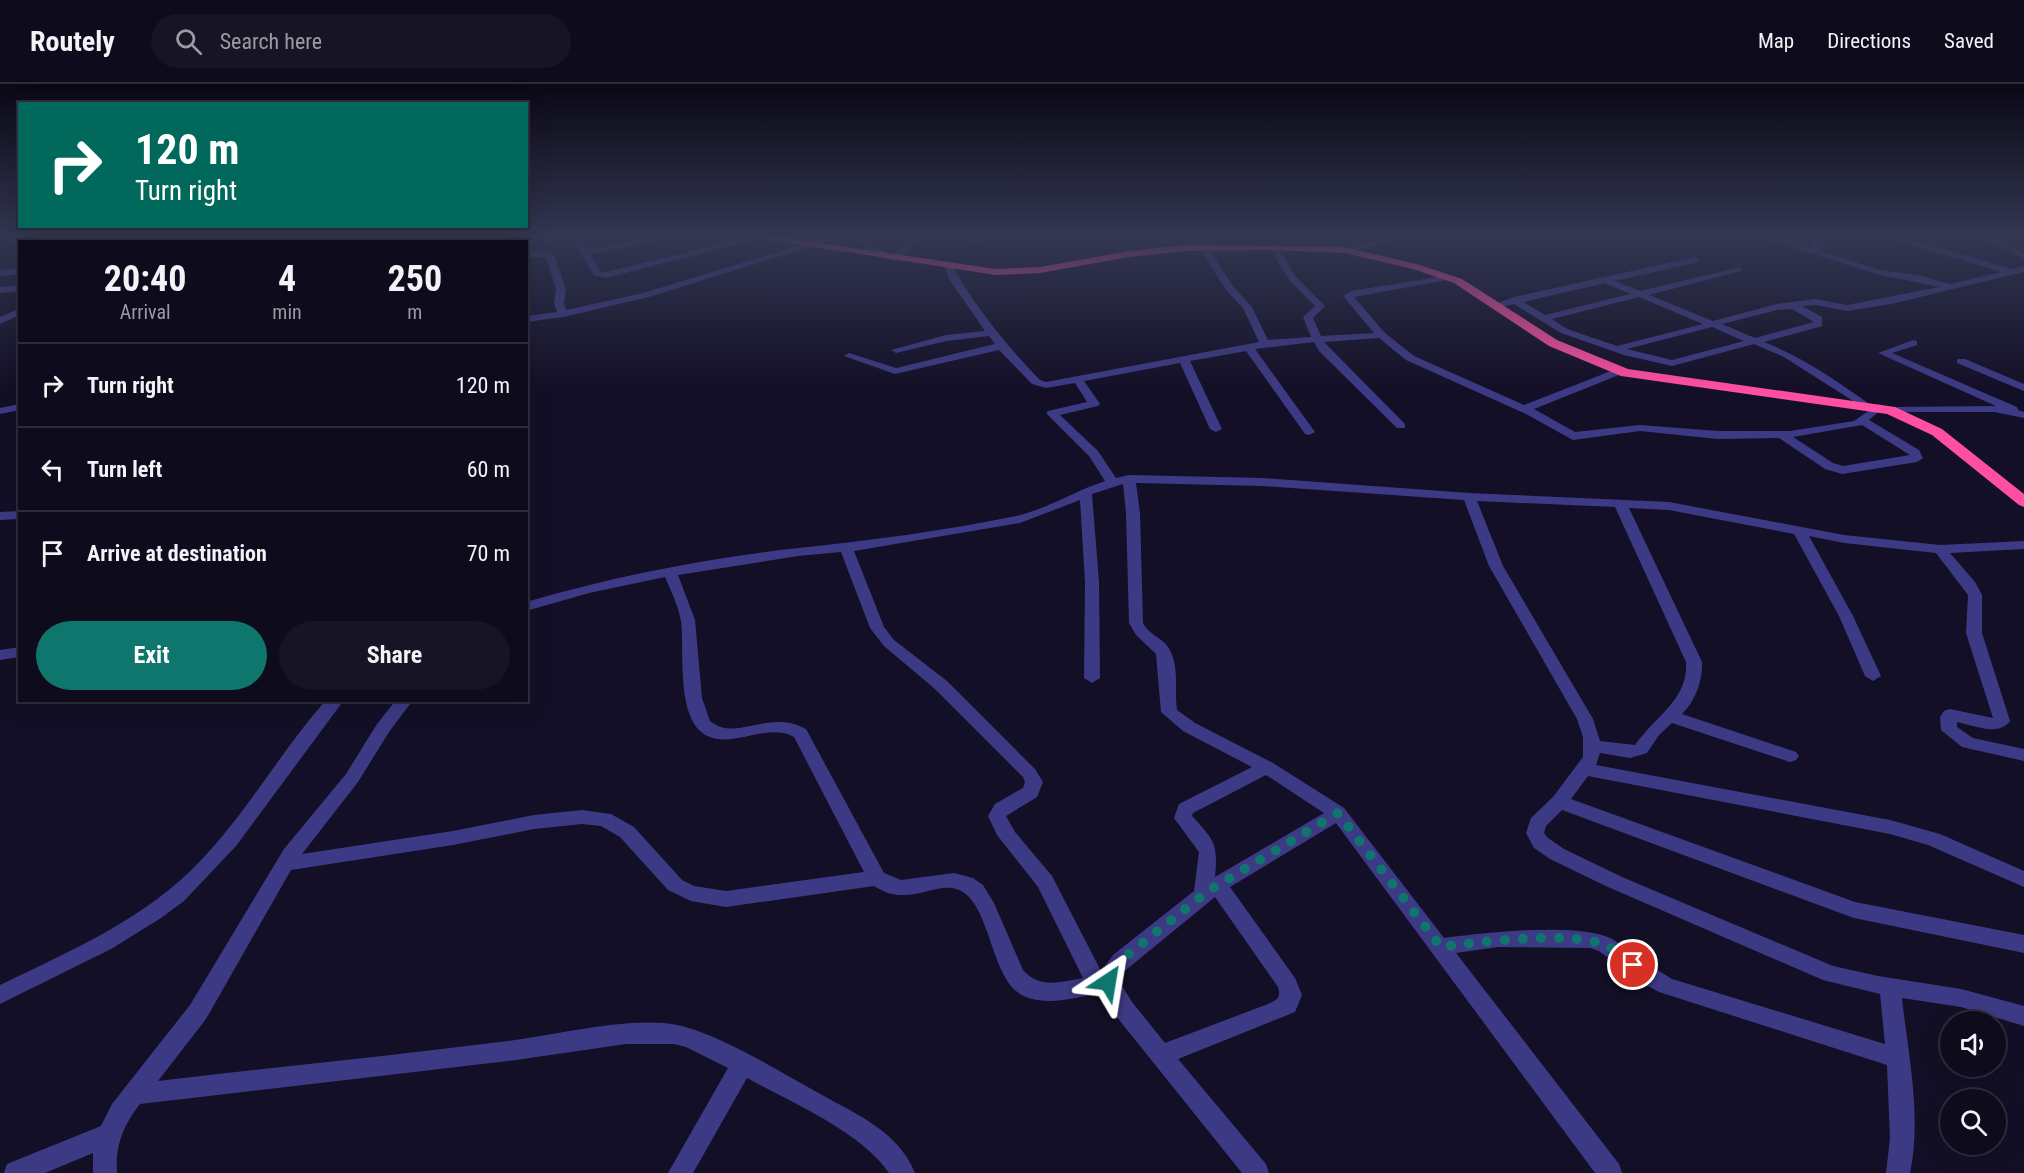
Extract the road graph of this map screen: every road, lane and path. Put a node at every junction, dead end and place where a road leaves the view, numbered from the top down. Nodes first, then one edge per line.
1 (560, 287) edge
2 (673, 287) edge
3 (959, 287) edge
4 (1228, 287) edge
5 (1301, 287) edge
6 (1390, 287) edge
7 (1471, 287) edge
8 (1574, 287) edge
9 (1622, 287) edge
10 (1664, 287) edge
11 (1951, 287) edge
12 (18, 288) edge
13 (0, 291) edge
14 (1638, 293) junction
15 (1514, 300) junction
16 (1497, 305) junction
17 (1794, 306) junction
18 (18, 312) edge
19 (563, 314) junction
20 (528, 319) edge
21 (1542, 320) junction
22 (0, 321) edge
23 (1711, 323) junction
24 (991, 333) junction
25 (1382, 335) junction
26 (1317, 338) junction
27 (1756, 342) junction
28 (1913, 343) dead end
29 (1265, 344) junction
30 (1001, 346) junction
31 (1250, 347) junction
32 (896, 350) dead end
33 (1617, 350) junction
34 (849, 356) dead end
35 (1184, 360) junction
36 (1961, 361) dead end
37 (1620, 371) junction
38 (1077, 378) junction
39 (2024, 388) edge
40 (1864, 405) junction
41 (18, 407) edge
42 (1878, 407) junction
43 (2015, 408) edge
44 (1525, 409) junction
45 (1890, 410) junction
46 (0, 411) edge
47 (2024, 415) edge
48 (1862, 420) junction
49 (1401, 426) dead end
50 (1216, 429) dead end
51 (1309, 432) dead end
52 (1781, 434) junction
53 (1129, 479) junction
54 (1112, 482) junction
55 (1086, 494) junction
56 (1469, 497) junction
57 (2024, 502) edge
58 (1620, 503) junction
59 (18, 515) edge
60 (0, 516) edge
61 (1799, 531) junction
62 (2024, 545) edge
63 (846, 548) junction
64 (1940, 549) junction
65 (670, 572) junction
66 (528, 606) edge
67 (18, 652) edge
68 (0, 655) edge
69 (1873, 676) dead end
70 (1092, 678) dead end
71 (334, 702) edge
72 (404, 702) edge
73 (1670, 716) junction
74 (1592, 746) junction
75 (2024, 755) edge
76 (1790, 756) dead end
77 (1267, 767) junction
78 (1585, 769) junction
79 (1559, 802) junction
80 (1338, 813) junction
81 (285, 864) junction
82 (877, 878) junction
83 (2024, 879) edge
84 (1211, 891) junction
85 (2024, 944) edge
86 (1441, 947) junction
87 (1103, 983) junction
88 (1890, 987) junction
89 (0, 995) edge
90 (2024, 1016) edge
91 (1161, 1055) junction
92 (1896, 1058) junction
93 (743, 1064) junction
94 (135, 1094) junction
95 (109, 1134) junction
96 (16, 1173) edge
97 (105, 1173) edge
98 (680, 1173) edge
99 (903, 1173) edge
100 (1257, 1173) edge
101 (1610, 1173) edge
102 (1898, 1173) edge

1 - 19 street
2 - 19 street
3 - 24 street
4 - 29 street
5 - 26 street
6 - 25 street
7 - 16 highway
8 - 15 street
9 - 14 street
10 - 14 street
11 - 17 street
12 - 13 street
14 - 21 street
14 - 23 street
15 - 16 street
15 - 21 street
16 - 37 highway
17 - 23 street
17 - 27 street
18 - 22 street
19 - 20 street
21 - 33 street
23 - 27 street
23 - 33 street
24 - 30 street
24 - 32 street
25 - 26 street
25 - 44 street
26 - 29 street
26 - 49 street
27 - 33 street
27 - 40 street
28 - 43 street
29 - 31 street
30 - 34 street
30 - 38 street
31 - 35 street
31 - 51 street
35 - 38 street
35 - 50 street
36 - 39 street
37 - 40 highway
37 - 44 street
38 - 54 street
40 - 42 highway
41 - 46 street
42 - 45 highway
42 - 48 street
43 - 45 street
43 - 47 street
44 - 52 street
45 - 57 highway
48 - 52 street
48 - 52 street
53 - 54 street
53 - 56 street
53 - 77 street
54 - 55 street
55 - 63 street
55 - 70 street
56 - 58 street
56 - 74 street
58 - 61 street
58 - 73 street
59 - 60 street
61 - 64 street
61 - 69 street
62 - 64 street
63 - 65 street
63 - 87 street
64 - 75 street
65 - 66 street
65 - 82 street
67 - 68 street
71 - 89 street
72 - 81 street
73 - 74 street
73 - 76 street
74 - 78 street
77 - 80 street
77 - 84 street
78 - 79 street
78 - 83 street
79 - 85 street
79 - 88 street
80 - 84 street
80 - 86 street
81 - 82 street
81 - 94 street
82 - 87 street
84 - 87 street
84 - 91 street
86 - 92 street
86 - 101 street
87 - 91 street
88 - 90 street
88 - 92 street
91 - 100 street
92 - 102 street
93 - 94 street
93 - 98 street
93 - 99 street
94 - 95 street
95 - 96 street
95 - 97 street

